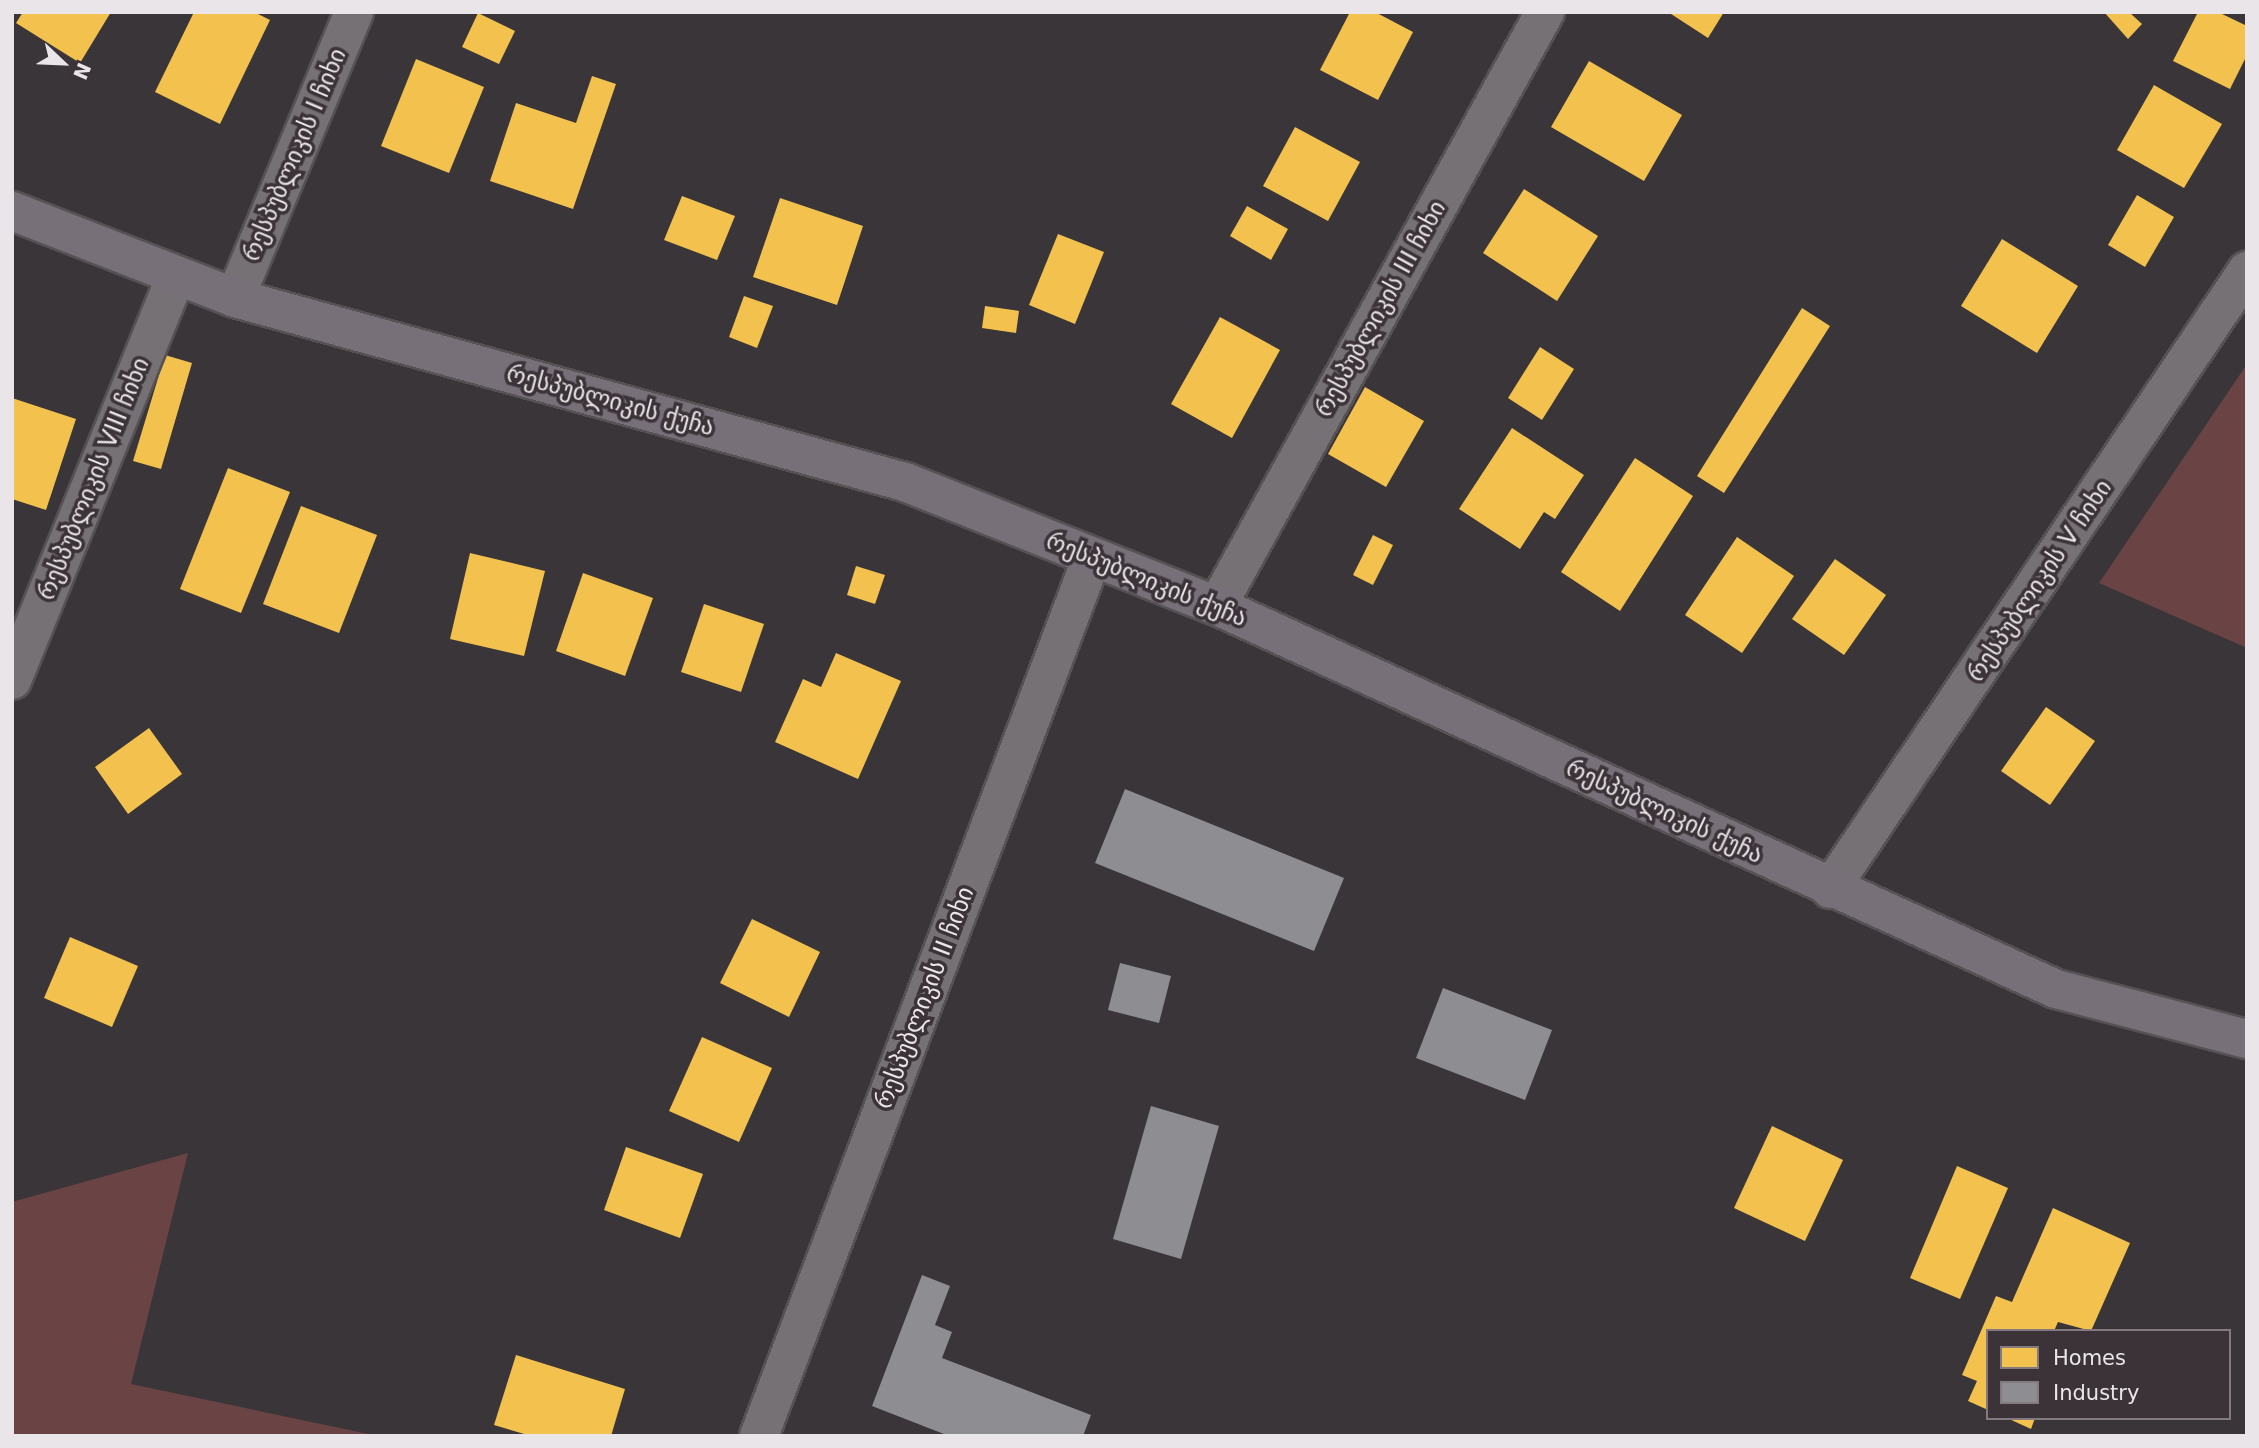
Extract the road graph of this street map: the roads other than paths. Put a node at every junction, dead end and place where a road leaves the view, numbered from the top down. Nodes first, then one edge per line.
1 (354, 12) edge
2 (1545, 12) edge
3 (12, 211) edge
4 (2247, 271) edge
5 (175, 279) junction
6 (235, 298) junction
7 (1091, 560) junction
8 (1217, 606) junction
9 (12, 680) edge
10 (1830, 888) junction
11 (2247, 1039) edge
12 (759, 1436) edge

1 - 6 street, რესპუბლიკის I ჩიხი
2 - 8 street, რესპუბლიკის III ჩიხი
3 - 5 main road, რესპუბლიკის ქუჩა
4 - 10 street, რესპუბლიკის V ჩიხი
5 - 6 main road, რესპუბლიკის ქუჩა
5 - 9 street, რესპუბლიკის VIII ჩიხი
6 - 7 main road, რესპუბლიკის ქუჩა
7 - 8 main road, რესპუბლიკის ქუჩა
7 - 12 street, რესპუბლიკის II ჩიხი
8 - 10 main road, რესპუბლიკის ქუჩა
10 - 11 main road, რესპუბლიკის ქუჩა

